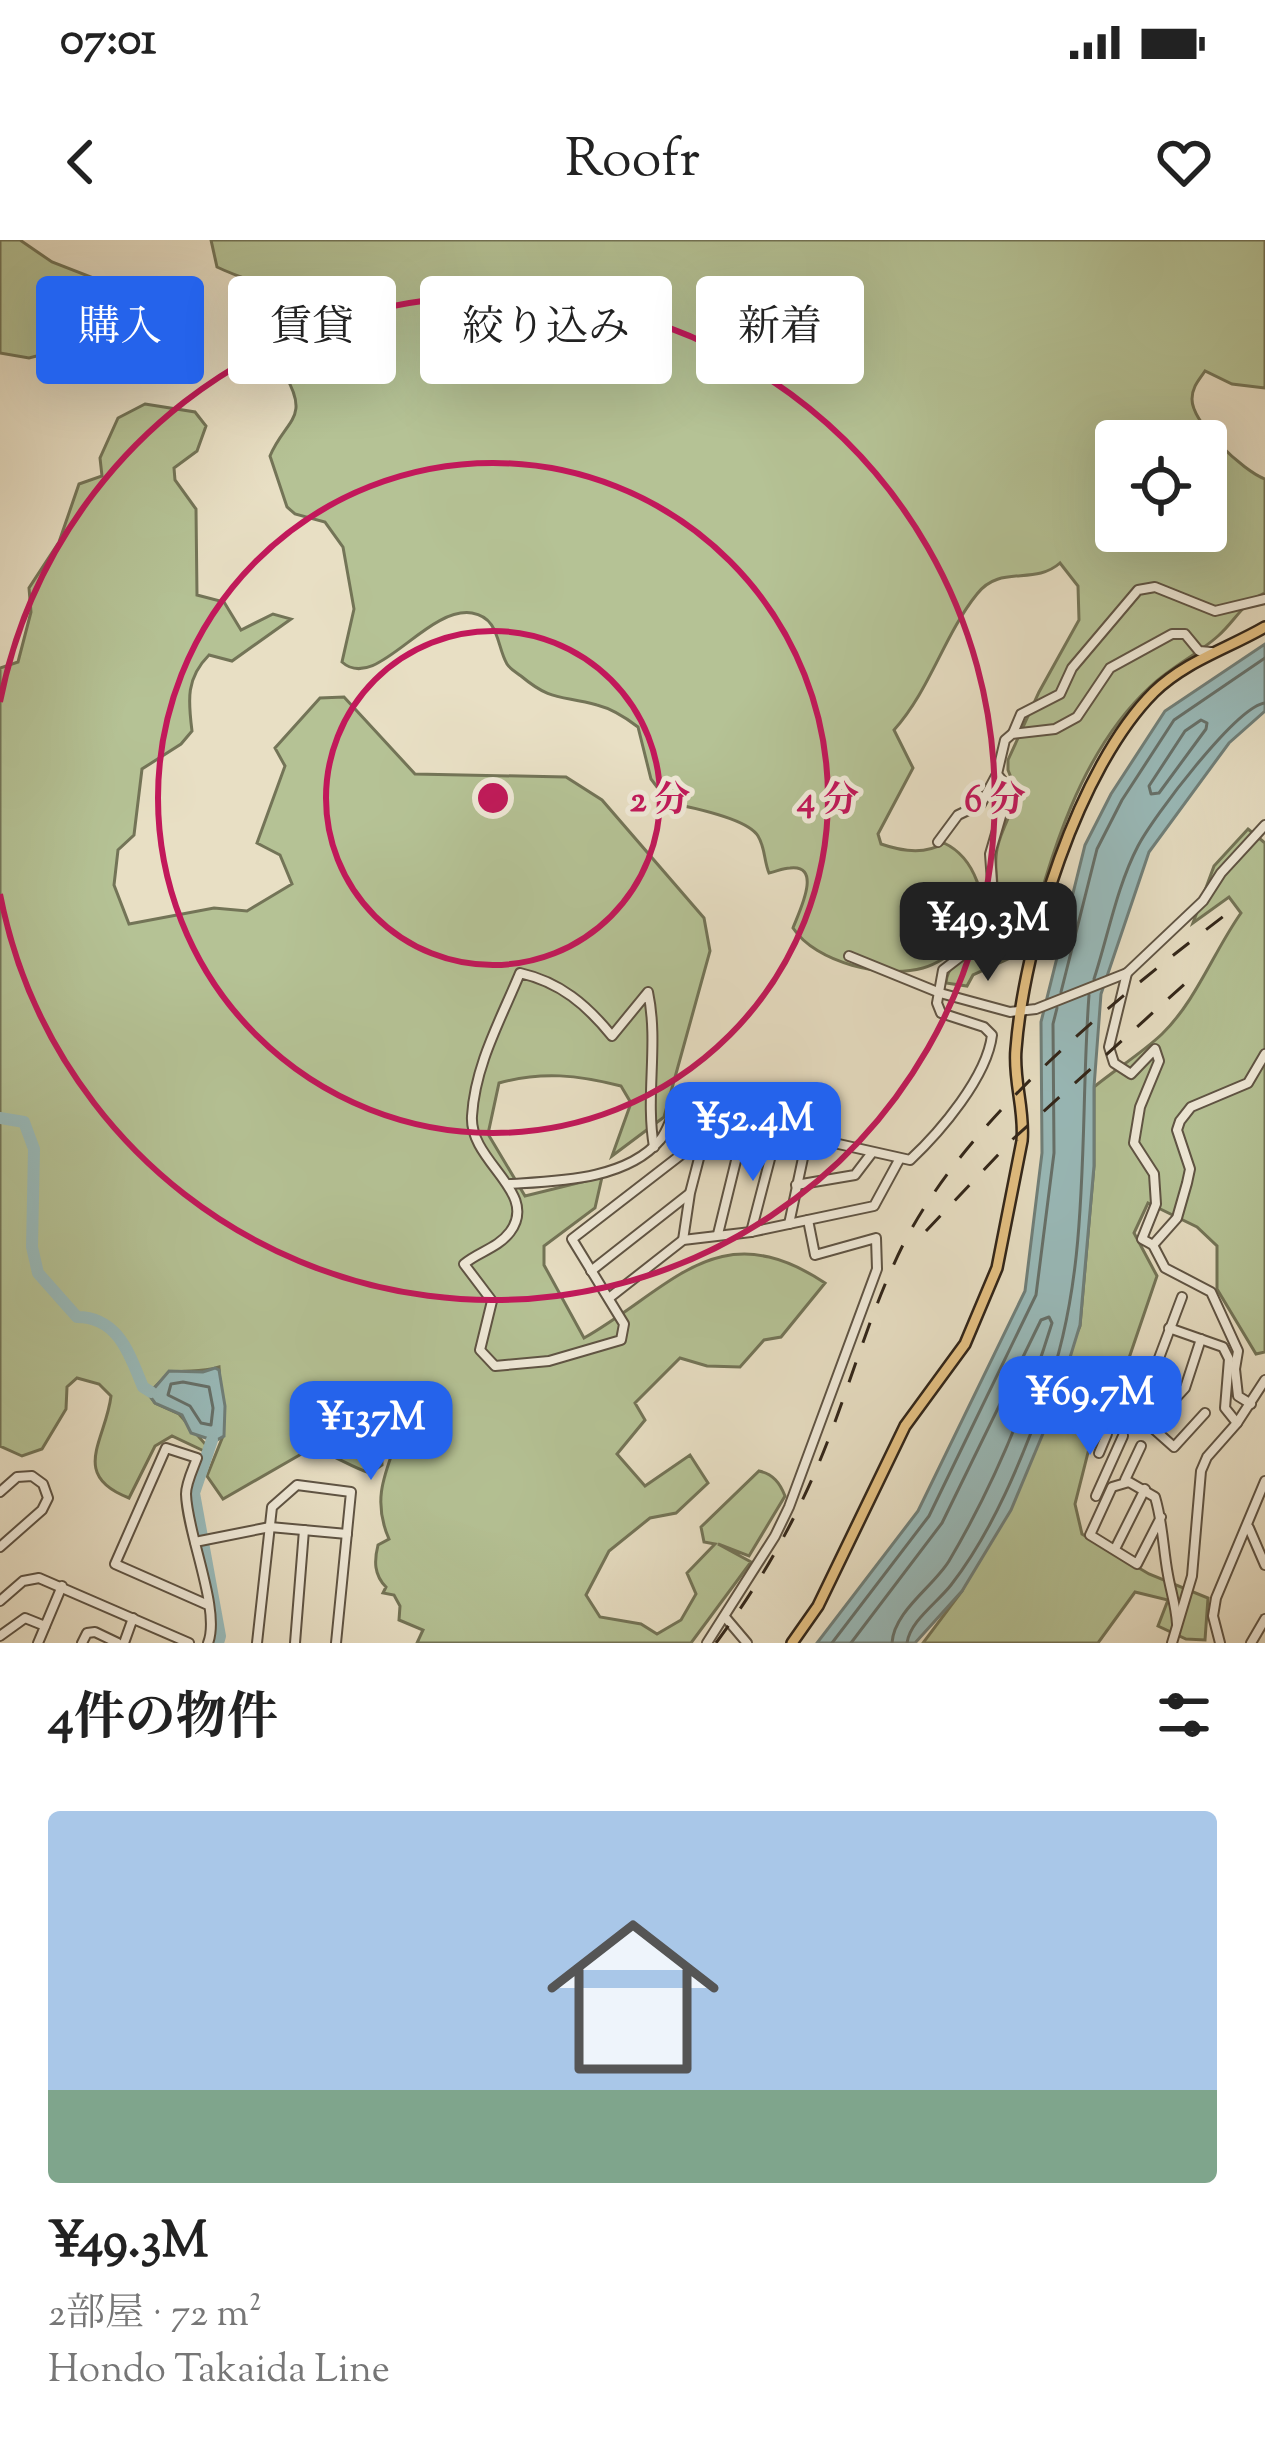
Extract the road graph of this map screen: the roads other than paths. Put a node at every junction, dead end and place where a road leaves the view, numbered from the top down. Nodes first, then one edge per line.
1 (1265, 599) edge
2 (1265, 627) edge
3 (1210, 652) junction
4 (1012, 734) junction
5 (997, 774) junction
6 (1265, 825) edge
7 (938, 842) dead end
8 (849, 956) dead end
9 (1124, 974) junction
10 (940, 993) junction
11 (1021, 1013) junction
12 (1265, 1054) edge
13 (710, 1116) junction
14 (745, 1124) junction
15 (777, 1132) junction
16 (704, 1137) junction
17 (807, 1139) junction
18 (654, 1147) junction
19 (871, 1154) junction
20 (898, 1160) junction
21 (510, 1184) junction
22 (796, 1185) junction
23 (690, 1193) junction
24 (808, 1220) junction
25 (789, 1224) junction
26 (751, 1232) junction
27 (718, 1234) junction
28 (683, 1240) junction
29 (1153, 1245) junction
30 (592, 1270) junction
31 (1182, 1297) dead end
32 (609, 1298) junction
33 (1169, 1328) junction
34 (1202, 1339) junction
35 (1265, 1380) edge
36 (1251, 1404) junction
37 (1205, 1413) dead end
38 (1237, 1423) junction
39 (1150, 1426) junction
40 (1107, 1434) dead end
41 (1123, 1436) dead end
42 (1141, 1445) dead end
43 (1116, 1454) junction
44 (1108, 1472) junction
45 (1127, 1481) junction
46 (1265, 1481) edge
47 (1144, 1489) junction
48 (0, 1492) edge
49 (1096, 1496) dead end
50 (1161, 1516) junction
51 (270, 1527) junction
52 (1249, 1527) junction
53 (304, 1530) junction
54 (347, 1534) junction
55 (200, 1541) junction
56 (0, 1546) edge
57 (1115, 1549) junction
58 (1265, 1565) edge
59 (62, 1586) junction
60 (0, 1601) edge
61 (208, 1605) junction
62 (725, 1617) junction
63 (134, 1618) junction
64 (1264, 1622) edge
65 (1177, 1624) junction
66 (45, 1626) junction
67 (0, 1636) edge
68 (38, 1643) edge
69 (82, 1643) edge
70 (121, 1643) edge
71 (189, 1643) edge
72 (208, 1643) edge
73 (257, 1643) edge
74 (295, 1643) edge
75 (336, 1643) edge
76 (706, 1643) edge
77 (747, 1643) edge
78 (792, 1643) edge
79 (1172, 1643) edge
80 (1220, 1643) edge
81 (1251, 1643) edge

1 - 4 street
2 - 3 main road
3 - 4 street
3 - 11 main road
4 - 5 street
5 - 7 street
5 - 10 street
6 - 9 street
8 - 10 street
9 - 11 street
9 - 29 street
10 - 11 street
10 - 20 street
11 - 78 main road
12 - 29 street
13 - 14 street
13 - 16 street
13 - 18 street
14 - 15 street
14 - 27 street
15 - 17 street
15 - 26 street
16 - 23 street
16 - 30 street
17 - 19 street
17 - 22 street
18 - 21 street
18 - 21 street
19 - 20 street
19 - 22 street
20 - 24 street
21 - 32 street
22 - 25 street
23 - 28 street
23 - 30 street
24 - 25 street
24 - 62 street
25 - 26 street
26 - 27 street
27 - 28 street
28 - 32 street
29 - 36 street
30 - 32 street
31 - 33 street
33 - 34 street
33 - 39 street
34 - 38 street
34 - 39 street
35 - 36 street
36 - 38 street
37 - 39 street
38 - 65 street
40 - 43 street
41 - 43 street
42 - 45 street
43 - 44 street
44 - 45 street
44 - 49 street
45 - 47 street
45 - 57 street
46 - 52 street
47 - 50 street
47 - 57 street
48 - 56 street
50 - 57 street
50 - 65 street
51 - 53 street
51 - 54 street
51 - 55 street
51 - 73 street
52 - 58 street
52 - 80 street
53 - 54 street
53 - 74 street
54 - 75 street
55 - 61 street
55 - 61 street
59 - 60 street
59 - 63 street
59 - 66 street
61 - 72 street
62 - 76 street
62 - 77 street
63 - 70 street
63 - 71 street
64 - 81 street
65 - 79 street
66 - 67 street
66 - 68 street
69 - 70 street

